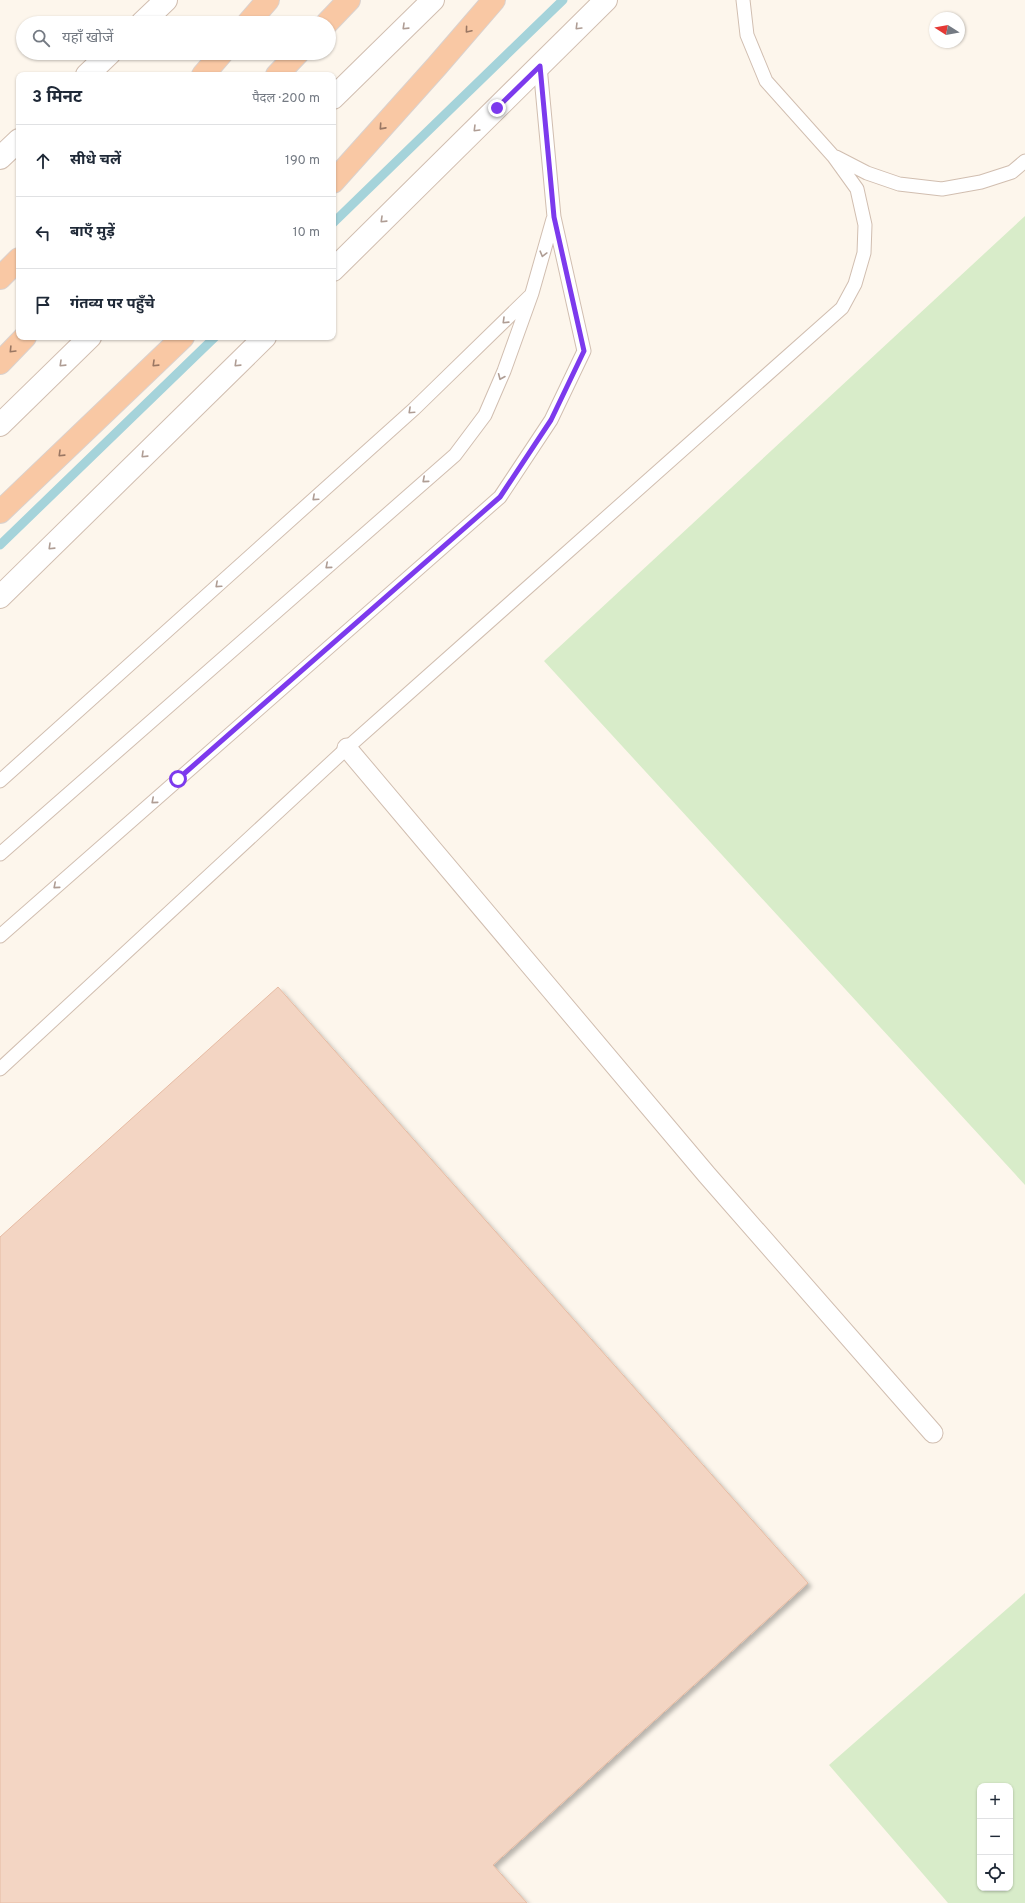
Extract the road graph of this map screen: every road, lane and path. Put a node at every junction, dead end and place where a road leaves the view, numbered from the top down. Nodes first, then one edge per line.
1 (166, 0) edge
2 (268, 0) edge
3 (349, 0) edge
4 (433, 0) edge
5 (494, 0) edge
6 (606, 0) edge
7 (743, 0) edge
8 (149, 16) edge
9 (254, 16) edge
10 (334, 16) edge
11 (103, 60) edge
12 (216, 60) edge
13 (291, 60) edge
14 (540, 66) junction
15 (90, 72) edge
16 (206, 72) edge
17 (280, 72) edge
18 (336, 95) edge
19 (16, 143) edge
20 (834, 157) junction
21 (0, 158) edge
22 (1025, 161) edge
23 (336, 179) edge
24 (554, 217) junction
25 (336, 267) edge
26 (532, 293) junction
27 (22, 340) edge
28 (87, 340) edge
29 (180, 340) edge
30 (262, 340) edge
31 (0, 363) edge
32 (0, 425) edge
33 (0, 512) edge
34 (0, 597) edge
35 (347, 748) junction
36 (0, 781) edge
37 (0, 854) edge
38 (0, 936) edge
39 (0, 1069) edge
40 (933, 1433) dead end

1 - 8 street
2 - 9 highway
3 - 10 highway
4 -> 18 street
5 -> 23 highway
6 -> 14 street
7 - 20 lane
11 - 15 street
12 - 16 highway
13 - 17 highway
14 - 24 lane
14 -> 25 street
19 - 21 street
20 - 22 lane
20 - 35 lane
24 -> 26 lane
24 -> 38 lane
26 -> 36 lane
26 -> 37 lane
27 -> 31 highway
28 -> 32 street
29 -> 33 highway
30 -> 34 street
35 - 39 lane
35 - 40 street

